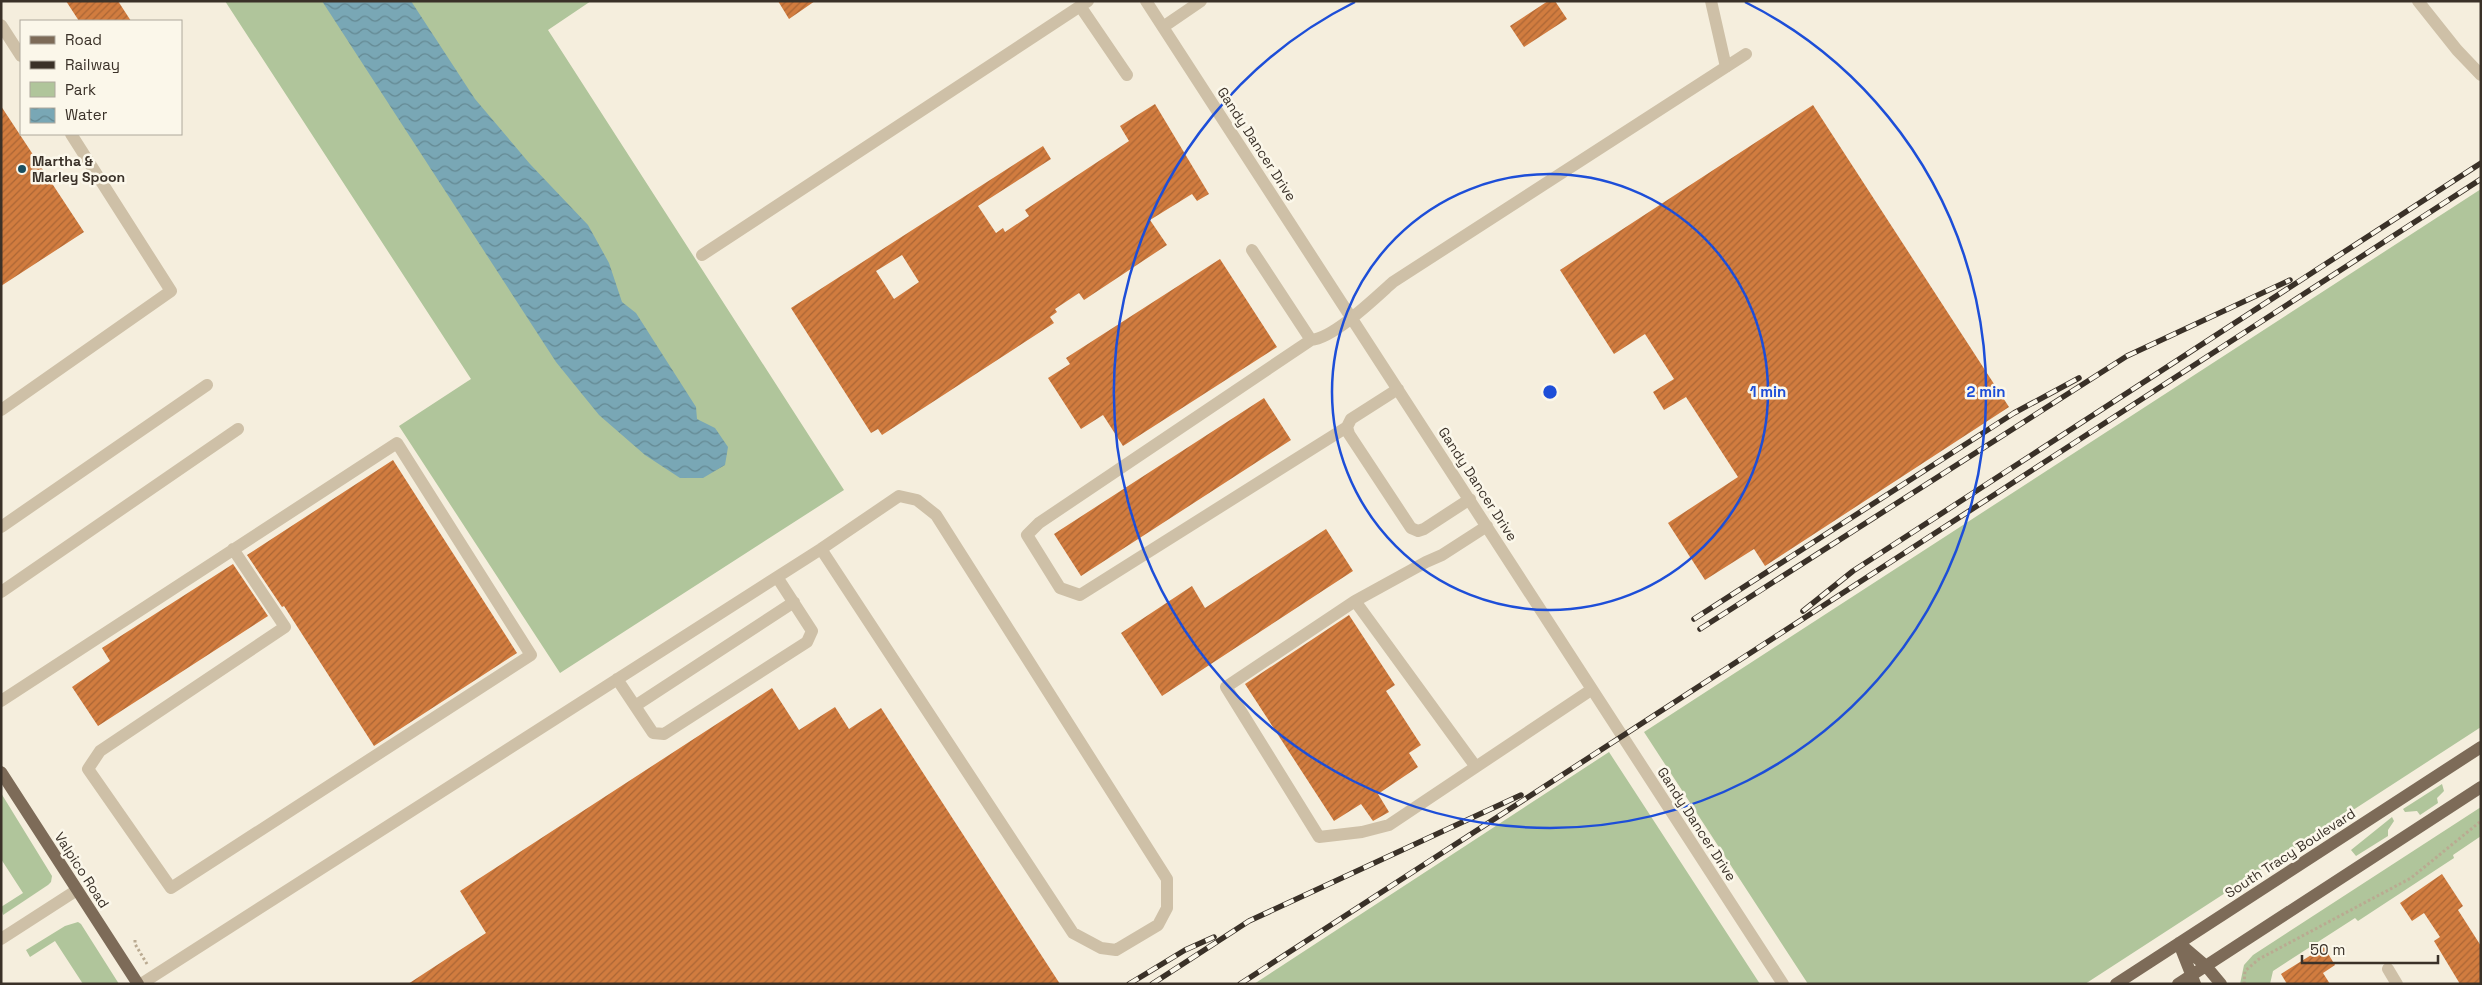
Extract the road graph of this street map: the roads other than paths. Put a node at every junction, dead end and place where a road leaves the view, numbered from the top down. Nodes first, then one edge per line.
1 (1146, 1) edge
2 (1202, 1) edge
3 (1711, 1) edge
4 (2418, 1) edge
5 (1084, 4) edge
6 (1, 25) edge
7 (1163, 27) junction
8 (20, 54) edge
9 (1746, 54) dead end
10 (1726, 67) junction
11 (1127, 75) dead end
12 (2481, 75) edge
13 (72, 135) edge
14 (1252, 250) dead end
15 (702, 255) dead end
16 (1351, 318) junction
17 (1311, 340) junction
18 (207, 386) dead end
19 (1398, 389) junction
20 (1, 410) edge
21 (1347, 426) junction
22 (238, 429) dead end
23 (1470, 499) junction
24 (1487, 526) junction
25 (1, 527) edge
26 (233, 549) junction
27 (821, 549) junction
28 (777, 577) junction
29 (1, 592) edge
30 (1355, 601) junction
31 (794, 602) junction
32 (617, 679) junction
33 (1591, 690) junction
34 (1, 701) edge
35 (635, 706) junction
36 (2481, 747) edge
37 (1476, 767) junction
38 (1, 772) edge
39 (2481, 787) edge
40 (77, 890) junction
41 (1, 939) edge
42 (2179, 943) junction
43 (2206, 966) junction
44 (2388, 969) dead end
45 (2193, 979) edge
46 (140, 984) edge
47 (1783, 984) edge
48 (2116, 984) edge
49 (2178, 984) edge
50 (2221, 984) edge
51 (2397, 984) edge

1 - 7 street, Gandy Dancer Drive
2 - 7 street
3 - 10 street
4 - 12 street
5 - 11 street
5 - 15 street
6 - 8 street
7 - 16 street, Gandy Dancer Drive
9 - 10 street
10 - 16 street
13 - 20 street
14 - 17 street
16 - 17 street
16 - 19 street, Gandy Dancer Drive
17 - 21 street
18 - 25 street
19 - 21 street
19 - 23 street, Gandy Dancer Drive
21 - 23 street
22 - 29 street
23 - 24 street, Gandy Dancer Drive
24 - 30 street
24 - 33 street, Gandy Dancer Drive
26 - 26 street
26 - 34 street
27 - 27 street
27 - 28 street
28 - 31 street
28 - 32 street
30 - 37 street
30 - 37 street
31 - 35 street
31 - 35 street
32 - 35 street
32 - 46 street
33 - 37 street
33 - 47 street, Gandy Dancer Drive
36 - 42 main road, South Tracy Boulevard
38 - 40 main road, Valpico Road
39 - 43 main road
40 - 41 street
40 - 46 main road, Valpico Road
42 - 43 main road
42 - 45 main road
42 - 48 main road, South Tracy Boulevard
43 - 45 main road
43 - 50 main road
44 - 51 street
45 - 49 main road

